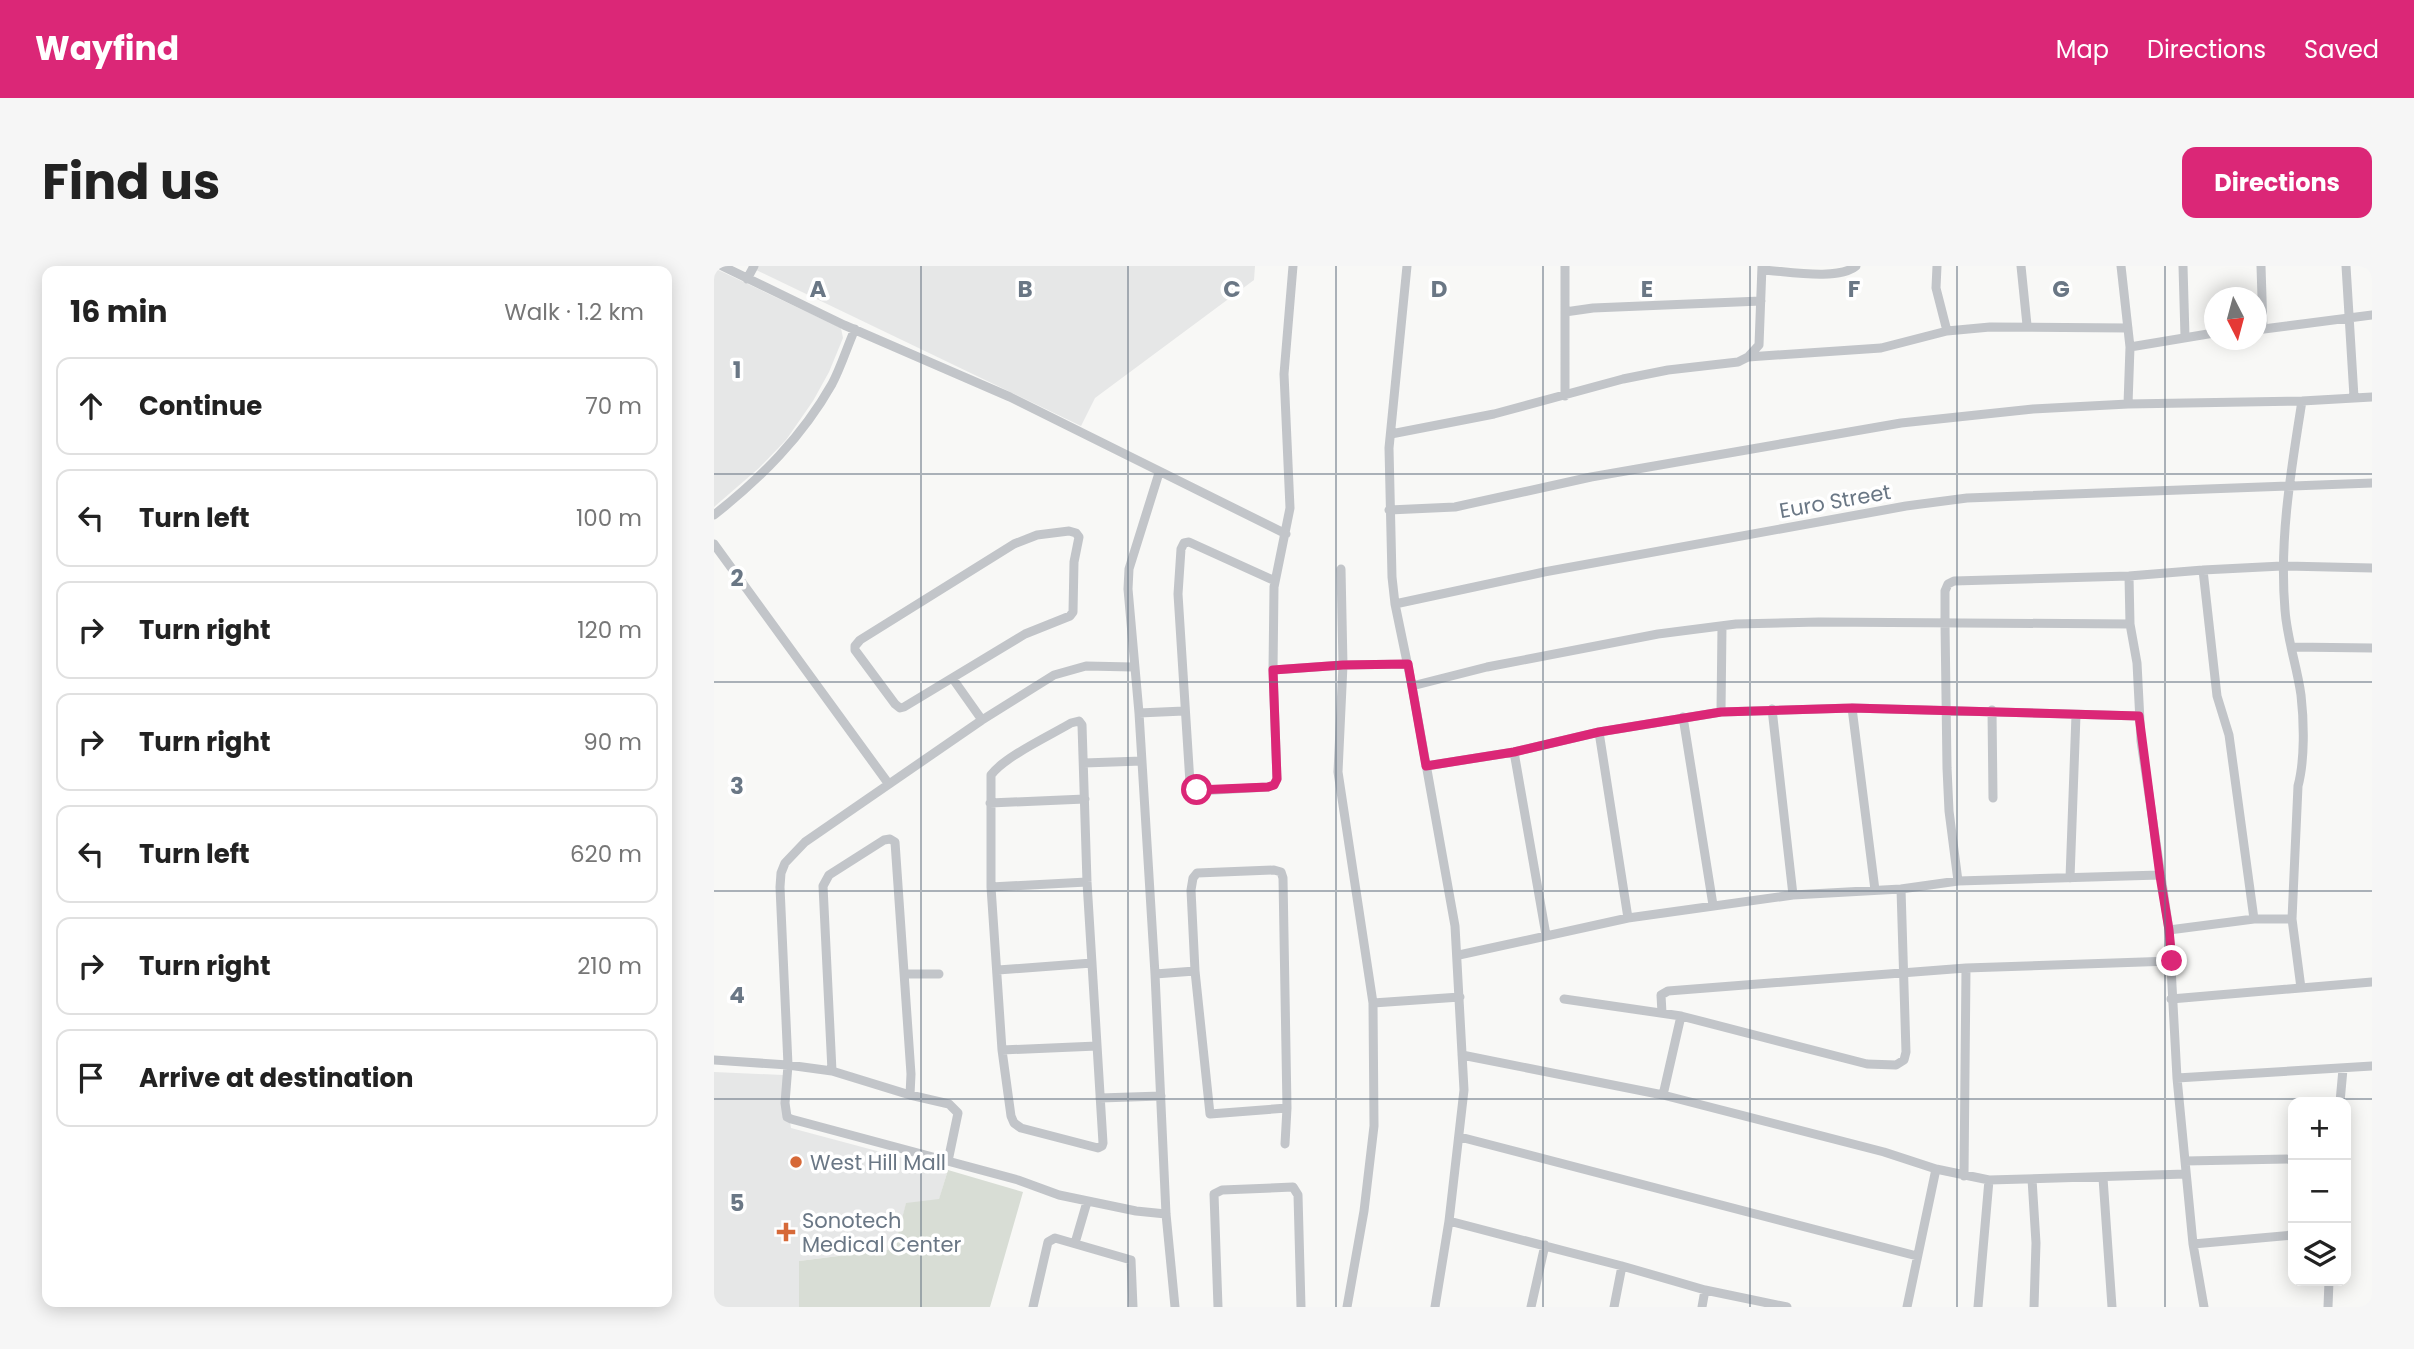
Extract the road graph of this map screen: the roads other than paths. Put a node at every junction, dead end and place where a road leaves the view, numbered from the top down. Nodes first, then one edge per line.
1 (722, 266) edge
2 (754, 266) edge
3 (1293, 266) edge
4 (1407, 266) edge
5 (1565, 266) edge
6 (1856, 266) edge
7 (1937, 266) edge
8 (2021, 266) edge
9 (2121, 266) edge
10 (2183, 266) edge
11 (2261, 266) edge
12 (2346, 266) edge
13 (1762, 268) edge
14 (747, 279) junction
15 (2261, 287) edge
16 (1761, 301) junction
17 (1565, 312) junction
18 (2372, 315) edge
19 (2349, 318) junction
20 (2027, 325) junction
21 (2128, 328) junction
22 (2267, 328) edge
23 (855, 330) junction
24 (1947, 331) junction
25 (2204, 335) edge
26 (2185, 337) junction
27 (2130, 347) junction
28 (1748, 357) junction
29 (1565, 396) junction
30 (2354, 397) junction
31 (2372, 397) edge
32 (2302, 401) junction
33 (2127, 404) junction
34 (1391, 434) junction
35 (1159, 472) junction
36 (2372, 483) edge
37 (2289, 485) junction
38 (1389, 510) junction
39 (714, 515) edge
40 (1286, 534) junction
41 (714, 544) edge
42 (2282, 566) junction
43 (2372, 568) edge
44 (1341, 569) dead end
45 (2203, 570) junction
46 (2129, 576) junction
47 (1275, 581) junction
48 (1395, 604) junction
49 (1945, 622) junction
50 (2130, 624) junction
51 (1722, 626) junction
52 (2291, 647) junction
53 (2372, 648) edge
54 (1408, 664) junction
55 (1343, 665) junction
56 (1133, 667) junction
57 (1273, 670) junction
58 (953, 679) junction
59 (1412, 686) junction
60 (1852, 708) junction
61 (1772, 709) junction
62 (1992, 710) junction
63 (1184, 711) junction
64 (1946, 711) junction
65 (1721, 712) junction
66 (1139, 713) junction
67 (2076, 715) junction
68 (2139, 716) junction
69 (1683, 717) junction
70 (982, 720) junction
71 (1599, 732) junction
72 (1514, 752) junction
73 (1142, 761) junction
74 (1084, 763) junction
75 (1426, 766) junction
76 (888, 783) junction
77 (1993, 798) dead end
78 (1084, 799) junction
79 (990, 803) junction
80 (2160, 876) junction
81 (2070, 878) junction
82 (1958, 881) junction
83 (1087, 882) junction
84 (991, 887) junction
85 (1901, 888) junction
86 (1875, 890) junction
87 (1793, 895) junction
88 (1713, 905) junction
89 (1628, 918) junction
90 (2254, 919) junction
91 (2292, 919) junction
92 (2169, 930) junction
93 (1546, 934) junction
94 (1458, 955) junction
95 (2172, 961) junction
96 (1092, 963) junction
97 (1966, 968) junction
98 (998, 970) junction
99 (1195, 971) junction
100 (1905, 973) junction
101 (905, 974) junction
102 (939, 974) dead end
103 (1155, 974) junction
104 (2372, 982) edge
105 (2301, 988) junction
106 (1460, 997) junction
107 (1564, 999) dead end
108 (2171, 999) junction
109 (1373, 1003) junction
110 (1662, 1013) junction
111 (1681, 1016) junction
112 (1097, 1046) junction
113 (1002, 1050) junction
114 (1462, 1055) junction
115 (714, 1060) edge
116 (788, 1065) junction
117 (2372, 1066) edge
118 (2343, 1069) junction
119 (832, 1072) junction
120 (2177, 1078) junction
121 (910, 1095) junction
122 (1663, 1095) junction
123 (1161, 1096) junction
124 (2340, 1097) edge
125 (1101, 1098) junction
126 (1287, 1108) junction
127 (1460, 1137) junction
128 (1285, 1144) dead end
129 (2288, 1159) edge
130 (948, 1161) junction
131 (2185, 1161) junction
132 (1936, 1169) junction
133 (2186, 1174) junction
134 (1964, 1176) junction
135 (2104, 1178) junction
136 (1989, 1180) junction
137 (2032, 1180) junction
138 (1087, 1202) junction
139 (1167, 1214) junction
140 (1449, 1221) junction
141 (2288, 1235) edge
142 (1075, 1243) junction
143 (2193, 1244) junction
144 (1545, 1245) junction
145 (1916, 1256) junction
146 (1622, 1266) junction
147 (2329, 1286) edge
148 (1705, 1290) junction
149 (1033, 1307) edge
150 (1133, 1307) edge
151 (1175, 1307) edge
152 (1218, 1307) edge
153 (1301, 1307) edge
154 (1347, 1307) edge
155 (1436, 1307) edge
156 (1531, 1307) edge
157 (1614, 1307) edge
158 (1702, 1307) edge
159 (1785, 1307) edge
160 (1907, 1307) edge
161 (1978, 1307) edge
162 (2034, 1307) edge
163 (2112, 1307) edge
164 (2204, 1307) edge
165 (2328, 1307) edge

1 - 14 street
2 - 14 street
3 - 40 street
4 - 34 street
5 - 17 street
6 - 13 street
7 - 24 street
8 - 20 street
9 - 21 street
10 - 26 street
11 - 15 street
12 - 19 street
13 - 16 street
14 - 23 street
16 - 17 street
16 - 28 street
17 - 29 street
18 - 19 street
19 - 22 street
19 - 30 street
20 - 21 street
20 - 24 street
21 - 27 street
23 - 35 street
23 - 39 street
24 - 28 street
25 - 26 street
26 - 27 street
27 - 33 street
28 - 29 street
29 - 34 street
30 - 31 street
30 - 32 street
32 - 33 street
32 - 37 street
33 - 38 street
34 - 38 street
35 - 40 street
35 - 56 street
36 - 37 street, Euro Street
37 - 42 street
37 - 48 street, Euro Street
38 - 48 street
40 - 47 street
41 - 76 street
42 - 43 street
42 - 45 street
42 - 52 street
44 - 55 street
45 - 46 street
45 - 90 street
46 - 49 street
46 - 50 street
47 - 57 street
47 - 63 street
48 - 54 street
49 - 50 street
49 - 51 street
49 - 64 street
50 - 68 street
51 - 59 street
51 - 65 street
52 - 53 street
52 - 91 street
54 - 55 street
54 - 59 street
55 - 57 street
55 - 109 street
56 - 66 street
56 - 70 street
57 - 63 street
58 - 58 street
58 - 70 street
59 - 75 street
60 - 61 street
60 - 64 street
60 - 86 street
61 - 65 street
61 - 87 street
62 - 64 street
62 - 67 street
62 - 77 street
63 - 66 street
64 - 82 street
65 - 69 street
66 - 73 street
67 - 68 street
67 - 81 street
68 - 80 street
69 - 71 street
69 - 88 street
70 - 76 street
71 - 72 street
71 - 89 street
72 - 75 street
72 - 93 street
73 - 74 street
73 - 103 street
74 - 78 street
74 - 79 street
75 - 94 street
76 - 116 street
78 - 79 street
78 - 83 street
79 - 84 street
80 - 81 street
80 - 92 street
81 - 82 street
82 - 85 street
83 - 84 street
83 - 96 street
84 - 98 street
85 - 86 street
85 - 100 street
86 - 87 street
87 - 88 street
88 - 89 street
89 - 93 street
90 - 91 street
90 - 92 street
91 - 105 street
92 - 95 street
93 - 94 street
94 - 106 street
95 - 97 street
95 - 108 street
96 - 98 street
96 - 112 street
97 - 100 street
97 - 134 street
98 - 113 street
99 - 103 street
99 - 126 street
99 - 126 street
100 - 110 street
100 - 111 street
101 - 102 street
101 - 119 street
101 - 121 street
103 - 123 street
104 - 105 street
105 - 108 street
106 - 109 street
106 - 114 street
107 - 110 street
108 - 120 street
109 - 154 street
110 - 111 street
111 - 122 street
112 - 113 street
112 - 125 street
113 - 125 street
114 - 122 street
114 - 127 street
115 - 116 street
116 - 119 street
116 - 130 street
117 - 118 street
118 - 120 street
118 - 124 street
119 - 121 street
120 - 131 street
121 - 130 street
122 - 132 street
123 - 125 street
123 - 139 street
126 - 128 street
127 - 140 street
127 - 145 street
129 - 131 street
130 - 138 street
131 - 133 street
132 - 134 street
132 - 145 street
133 - 135 street
133 - 143 street
134 - 136 street
135 - 137 street
135 - 163 street
136 - 137 street
136 - 161 street
137 - 162 street
138 - 139 street
138 - 142 street
139 - 151 street
140 - 144 street
140 - 155 street
141 - 143 street
142 - 149 street
142 - 150 street
143 - 164 street
144 - 146 street
144 - 156 street
145 - 160 street
146 - 148 street
146 - 157 street
147 - 165 street
148 - 158 street
148 - 159 street
152 - 153 street

